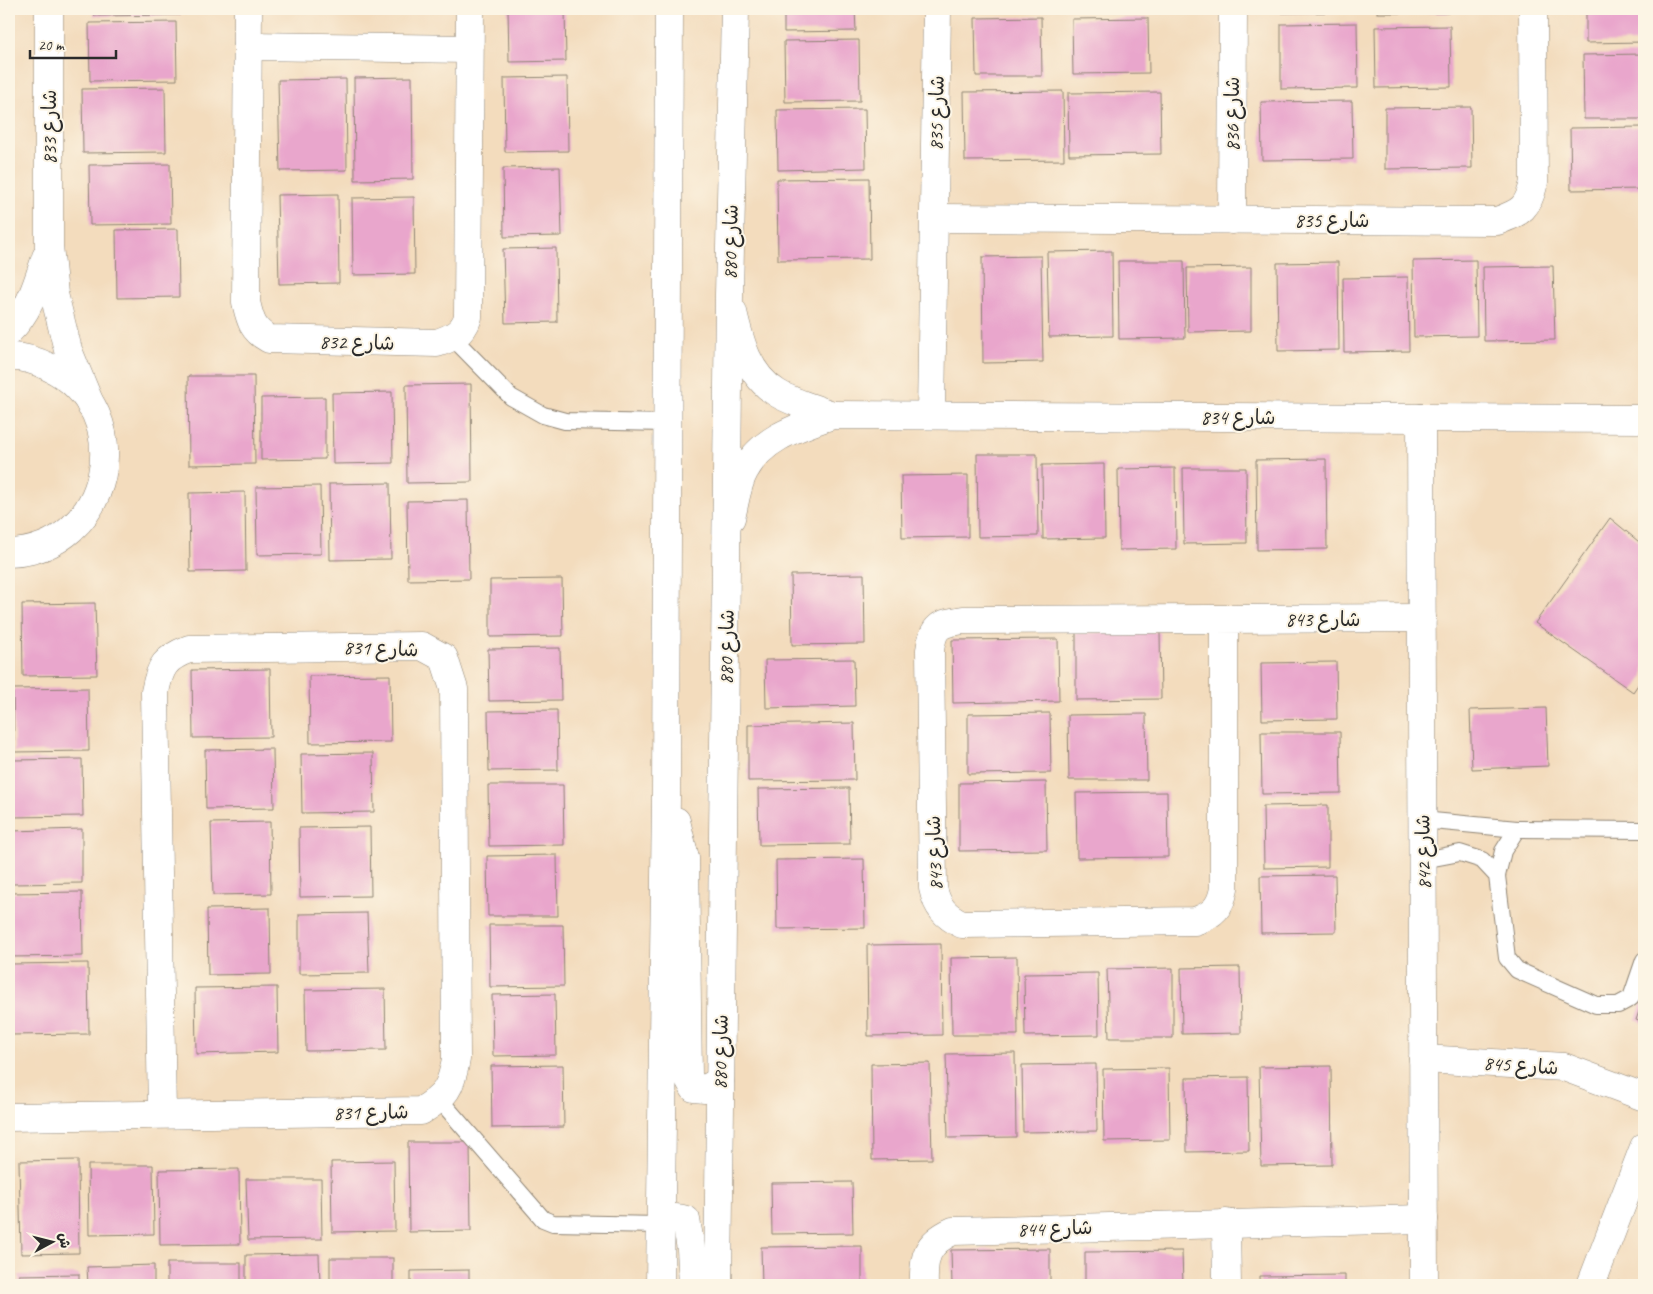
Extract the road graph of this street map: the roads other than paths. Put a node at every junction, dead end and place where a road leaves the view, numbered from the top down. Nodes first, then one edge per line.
1 (49, 9) edge
2 (248, 9) edge
3 (470, 9) edge
4 (669, 9) edge
5 (735, 9) edge
6 (937, 9) edge
7 (1233, 9) edge
8 (1533, 9) edge
9 (248, 46) junction
10 (469, 49) junction
11 (935, 218) junction
12 (1232, 220) junction
13 (49, 246) junction
14 (729, 295) junction
15 (9, 331) edge
16 (453, 338) junction
17 (9, 356) edge
18 (91, 406) junction
19 (832, 415) junction
20 (931, 415) junction
21 (1421, 418) junction
22 (1644, 419) edge
23 (666, 423) junction
24 (727, 531) junction
25 (14, 559) edge
26 (1422, 618) junction
27 (1224, 619) junction
28 (666, 796) junction
29 (1422, 820) junction
30 (1517, 828) junction
31 (1644, 830) edge
32 (1423, 860) junction
33 (1497, 876) junction
34 (1644, 960) edge
35 (1424, 1059) junction
36 (720, 1081) junction
37 (1644, 1097) edge
38 (440, 1100) junction
39 (162, 1114) junction
40 (9, 1117) edge
41 (1644, 1147) edge
42 (1424, 1219) junction
43 (1226, 1223) junction
44 (660, 1225) junction
45 (660, 1285) edge
46 (692, 1285) edge
47 (718, 1285) edge
48 (924, 1285) edge
49 (1227, 1285) edge
50 (1424, 1285) edge
51 (1591, 1285) edge

1 - 13 street, شارع 833
2 - 9 street, شارع 832
3 - 10 street
4 - 23 street
5 - 14 street, شارع 880
6 - 11 street, شارع 835
7 - 12 street, شارع 836
8 - 12 street, شارع 835
9 - 10 street
9 - 16 street, شارع 832
10 - 16 street
11 - 12 street, شارع 835
11 - 20 street, شارع 835
13 - 15 street, شارع 833
13 - 18 street, شارع 833
14 - 19 street, شارع 834
14 - 24 street, شارع 880
16 - 23 lane
17 - 18 street
18 - 25 street
19 - 20 street, شارع 834
19 - 24 street, شارع 834
20 - 21 street, شارع 834
21 - 22 street, شارع 834
21 - 26 street, شارع 842
23 - 28 street
24 - 36 street, شارع 880
26 - 27 street, شارع 843
26 - 29 street, شارع 842
27 - 27 street, شارع 843
28 - 36 street
28 - 44 street
29 - 30 lane
29 - 32 street, شارع 842
30 - 31 lane
30 - 33 lane
32 - 33 lane
32 - 35 street, شارع 842
33 - 34 lane
35 - 37 street, شارع 845
35 - 42 street, شارع 842
36 - 47 street, شارع 880
38 - 39 street, شارع 831
38 - 39 street, شارع 831
38 - 44 lane
39 - 40 street, شارع 831
41 - 51 street
42 - 43 street, شارع 844
42 - 50 street, شارع 842
43 - 48 street, شارع 844
43 - 49 street
44 - 45 street
44 - 46 street

